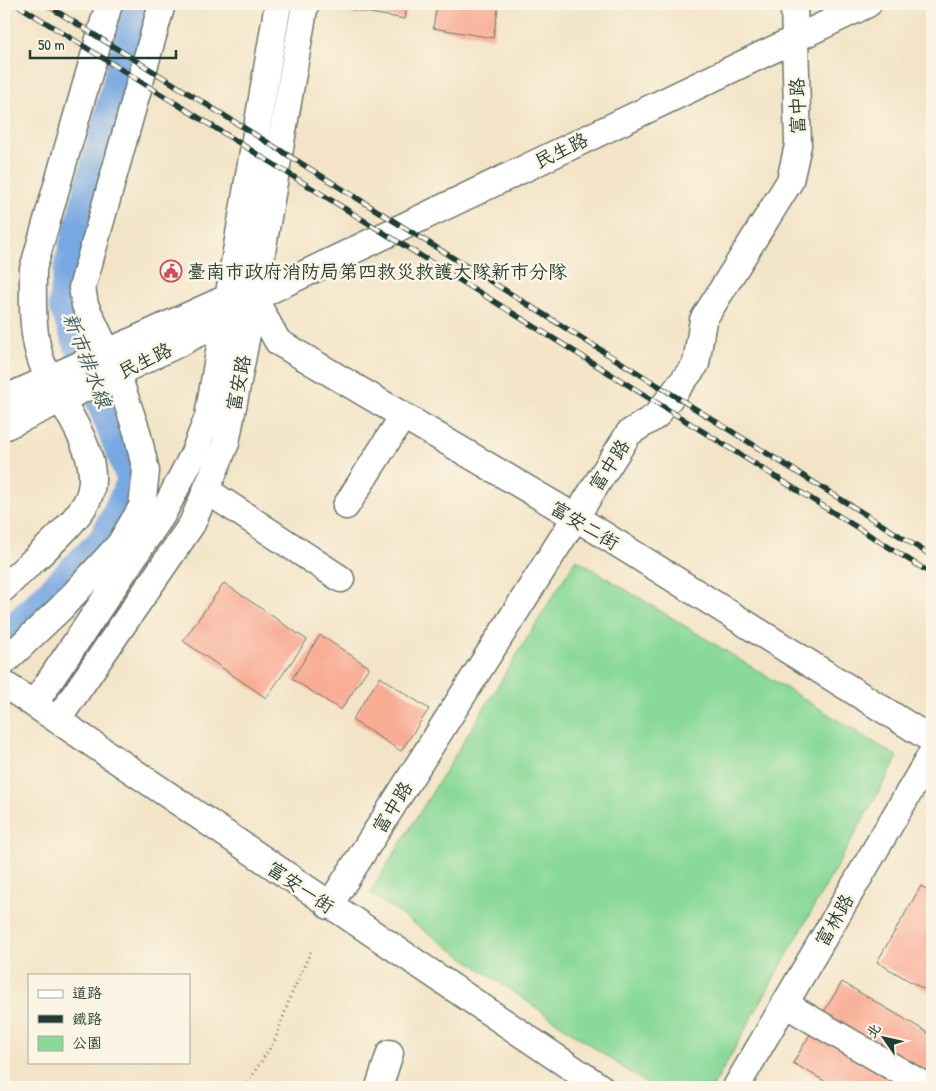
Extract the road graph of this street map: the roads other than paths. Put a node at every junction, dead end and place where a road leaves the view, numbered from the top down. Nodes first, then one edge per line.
1 (109, 4) edge
2 (162, 4) edge
3 (278, 4) edge
4 (305, 4) edge
5 (794, 4) edge
6 (868, 4) edge
7 (795, 37) junction
8 (254, 298) junction
9 (225, 309) junction
10 (112, 363) junction
11 (56, 389) junction
12 (4, 399) edge
13 (403, 416) junction
14 (4, 426) edge
15 (206, 490) junction
16 (346, 506) dead end
17 (575, 517) junction
18 (341, 578) dead end
19 (4, 588) edge
20 (4, 662) edge
21 (4, 684) edge
22 (34, 704) junction
23 (58, 720) junction
24 (932, 740) edge
25 (932, 753) edge
26 (329, 906) junction
27 (785, 1004) junction
28 (390, 1053) dead end
29 (379, 1087) edge
30 (600, 1087) edge
31 (736, 1087) edge
32 (927, 1087) edge

1 - 11 street
2 - 10 street
3 - 9 street, 富安路
4 - 8 street, 富安路
5 - 7 street, 富中路
6 - 7 street, 民生路
7 - 8 street, 民生路
7 - 17 street, 富中路
8 - 9 street, 民生路
8 - 13 street, 富安二街
8 - 15 street, 富安路
9 - 10 street, 民生路
9 - 22 street, 富安路
10 - 11 street, 民生路
10 - 20 street
11 - 12 street
11 - 14 street, 民生路
11 - 19 street
13 - 16 street
13 - 17 street, 富安二街
15 - 18 street
15 - 23 street, 富安路
17 - 24 street, 富安二街
17 - 26 street, 富中路
21 - 22 street, 富安一街
22 - 23 street, 富安一街
23 - 26 street, 富安一街
25 - 27 street, 富林路
26 - 30 street, 富安一街
27 - 31 street, 富林路
27 - 32 street
28 - 29 street

